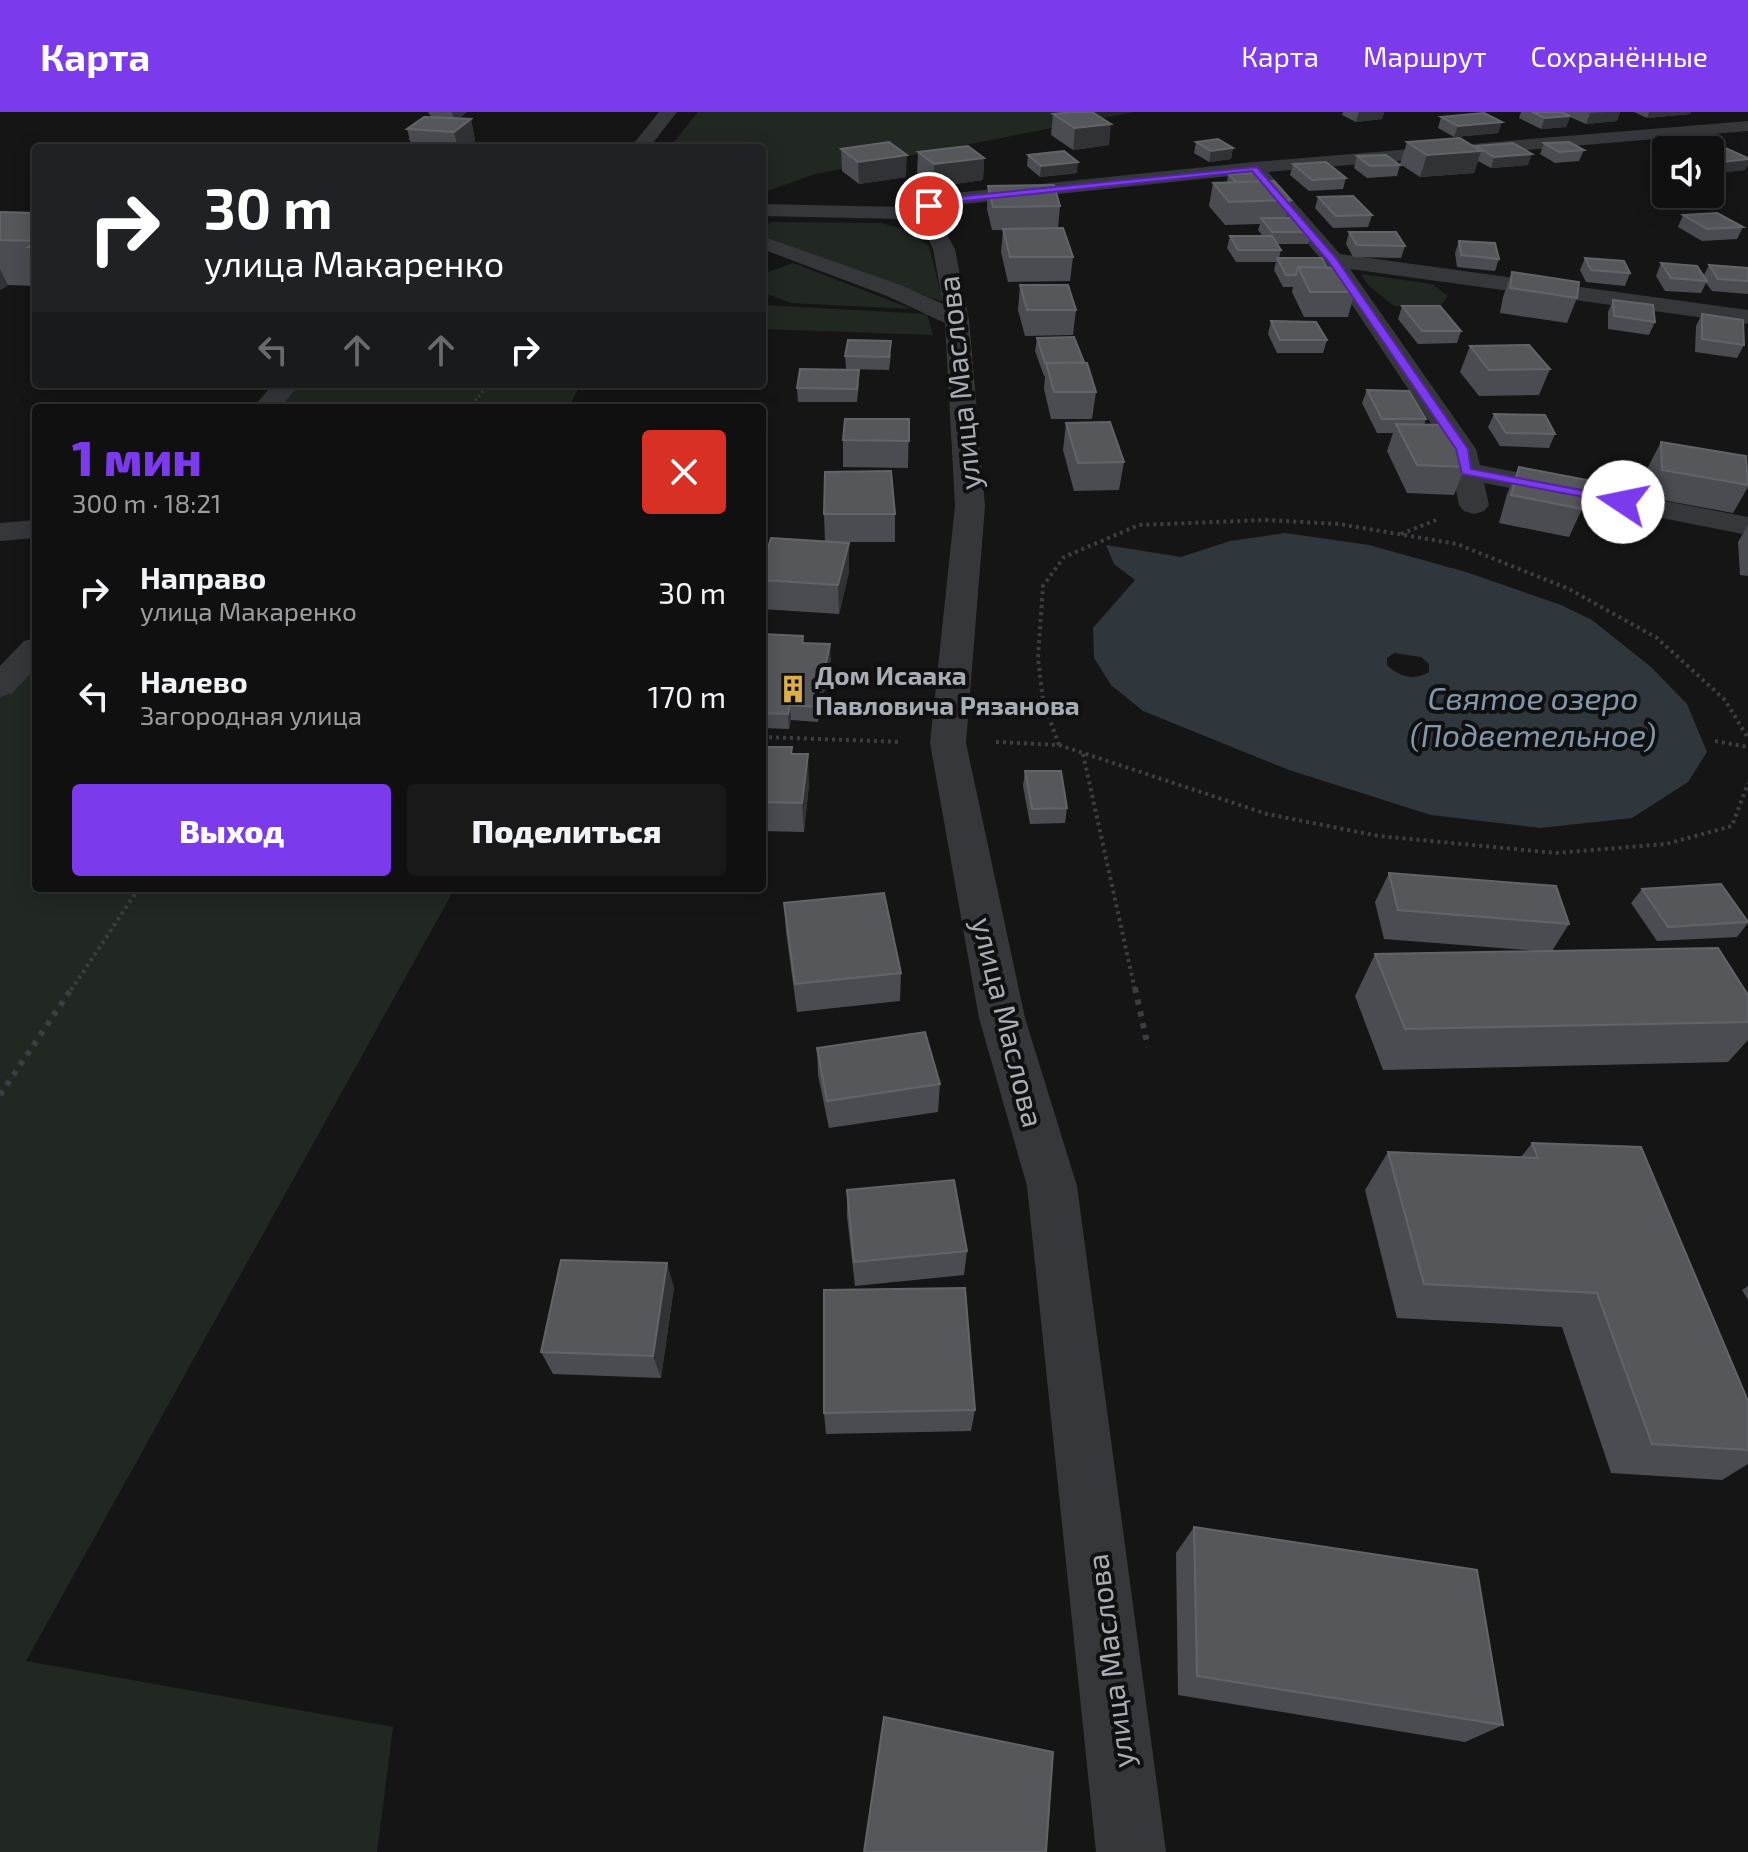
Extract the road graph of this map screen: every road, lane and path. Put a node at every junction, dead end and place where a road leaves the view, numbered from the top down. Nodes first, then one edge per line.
1 (430, 112) edge
2 (668, 112) edge
3 (421, 124) edge
4 (1748, 126) edge
5 (412, 136) edge
6 (406, 144) edge
7 (642, 144) edge
8 (1254, 168) junction
9 (766, 210) edge
10 (903, 213) junction
11 (766, 243) edge
12 (1333, 260) junction
13 (1748, 317) edge
14 (957, 320) junction
15 (284, 388) edge
16 (486, 388) edge
17 (270, 404) edge
18 (472, 404) edge
19 (1466, 471) junction
20 (1474, 505) dead end
21 (1748, 526) edge
22 (32, 529) edge
23 (0, 532) edge
24 (32, 652) edge
25 (0, 686) edge
26 (766, 737) edge
27 (1748, 738) edge
28 (1715, 741) dead end
29 (948, 743) junction
30 (1059, 745) junction
31 (1748, 747) edge
32 (1083, 753) junction
33 (1748, 783) edge
34 (136, 892) edge
35 (1148, 1047) dead end
36 (0, 1095) edge
37 (1131, 1852) edge

1 - 3 path
2 - 7 street
4 - 8 street
5 - 6 path
8 - 10 street
8 - 12 street
9 - 10 street
10 - 14 street, улица Маслова
11 - 14 street
12 - 13 street
12 - 19 street
14 - 29 street, улица Маслова
15 - 17 street
16 - 18 path
19 - 20 street
19 - 21 street
22 - 23 street
24 - 25 street
26 - 29 path
27 - 30 path
28 - 31 path
29 - 30 path
29 - 37 street, улица Маслова
30 - 32 path
32 - 33 path
32 - 35 path
34 - 36 path

